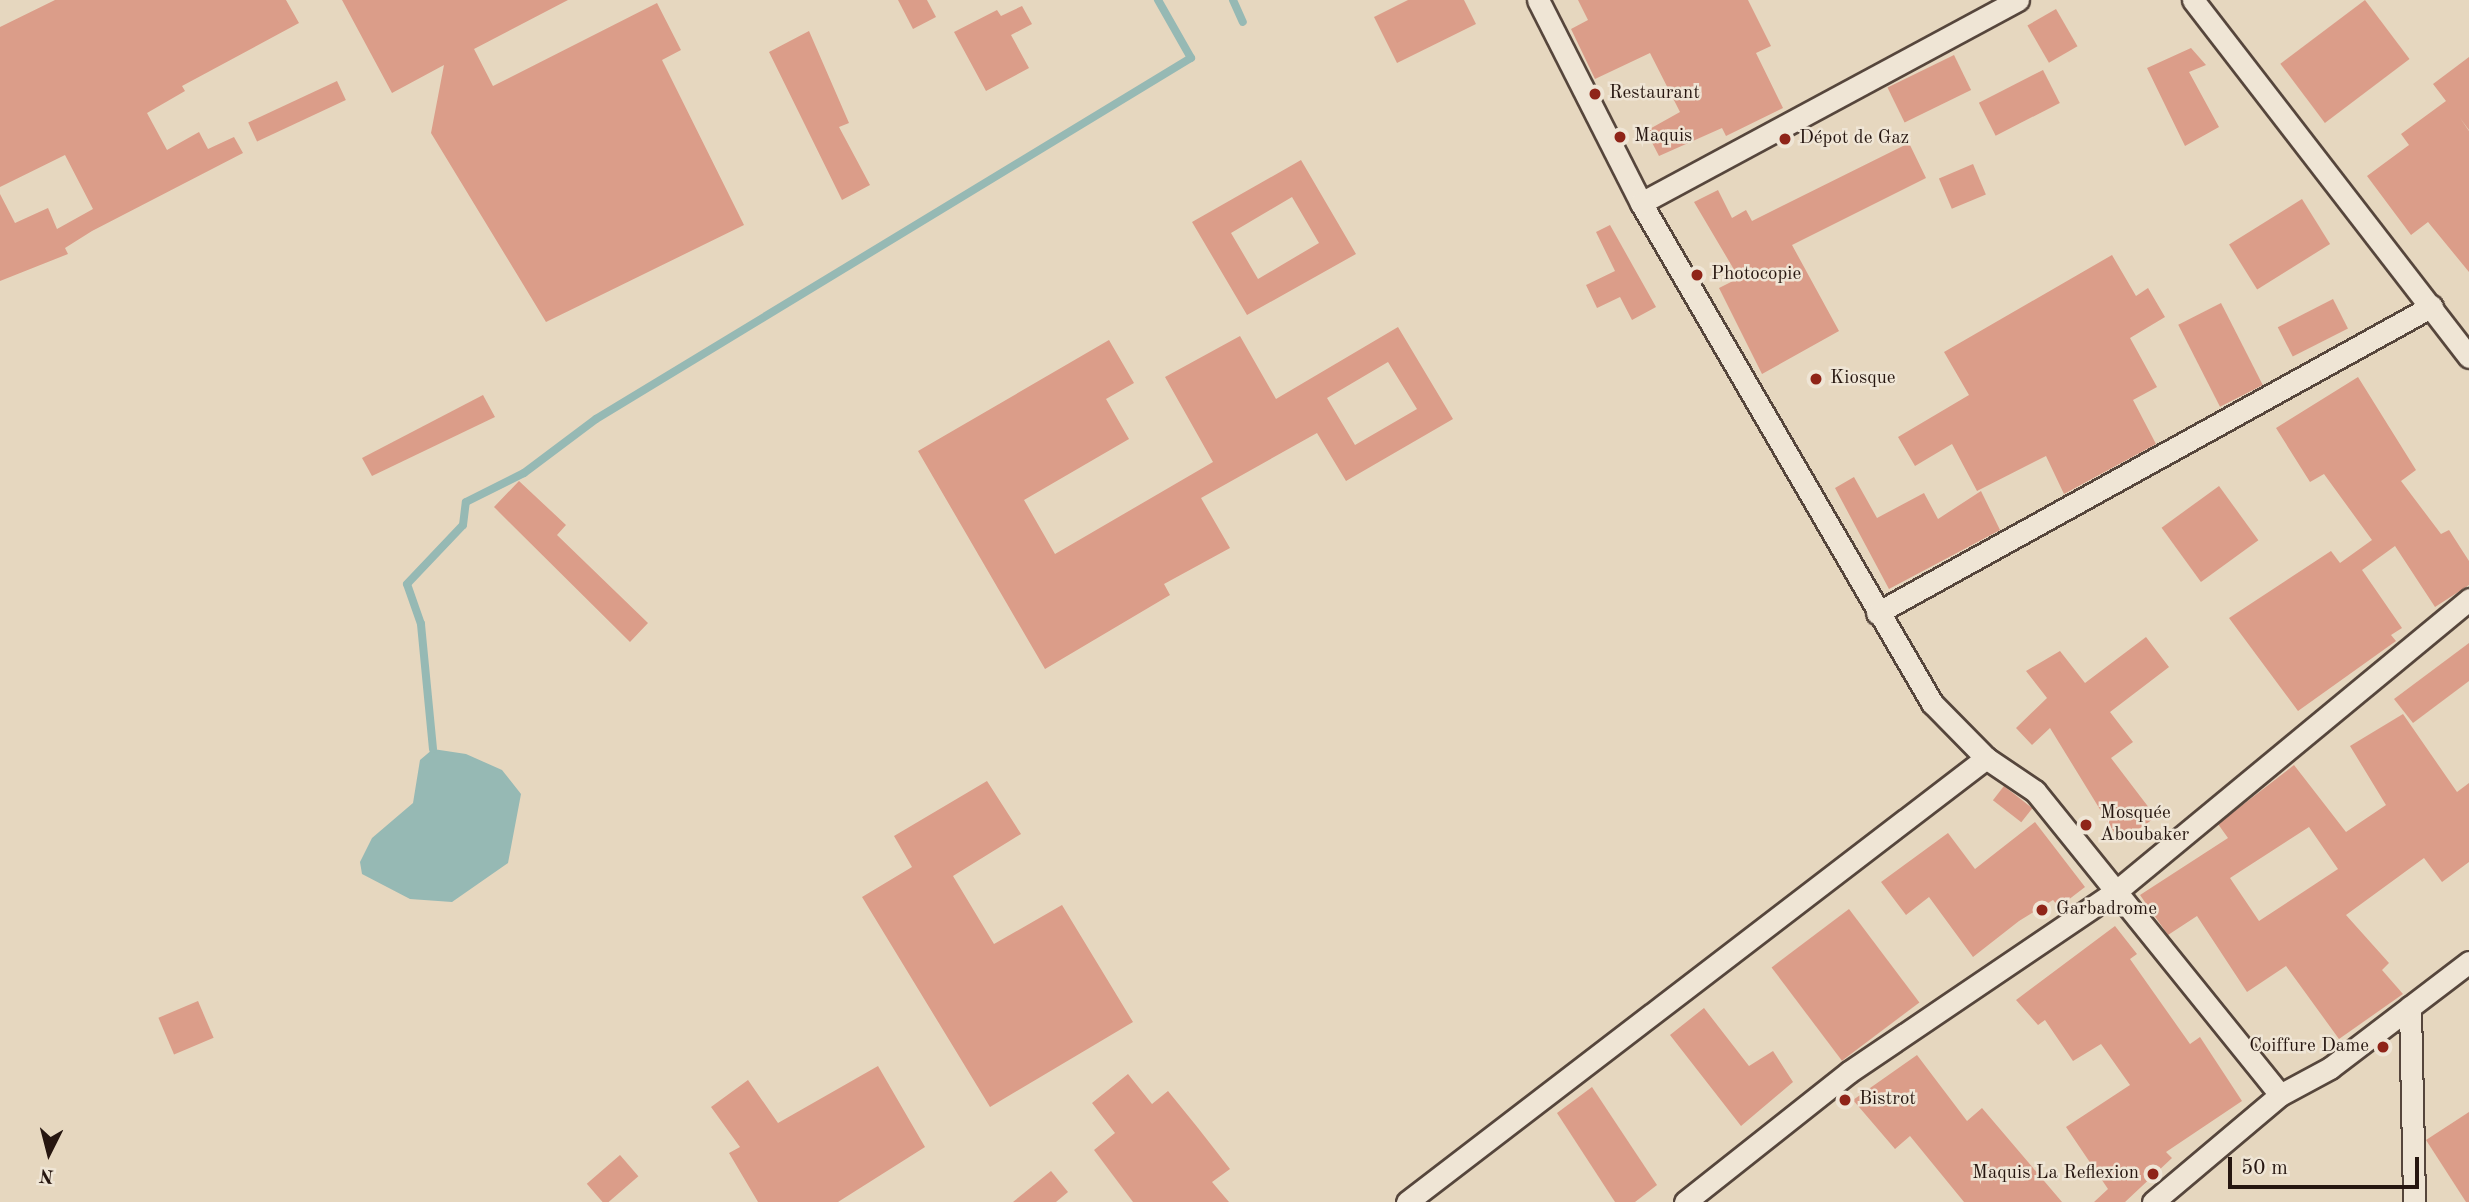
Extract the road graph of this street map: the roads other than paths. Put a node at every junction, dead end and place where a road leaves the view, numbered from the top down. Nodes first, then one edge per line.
1 (1538, 0) edge
2 (2018, 0) edge
3 (2193, 0) edge
4 (1641, 203) junction
5 (2432, 306) junction
6 (2469, 357) edge
7 (2469, 599) edge
8 (1877, 613) junction
9 (1986, 758) junction
10 (2119, 889) junction
11 (2469, 962) edge
12 (2410, 1007) junction
13 (2280, 1095) junction
14 (1408, 1202) edge
15 (1685, 1202) edge
16 (2153, 1202) edge
17 (2414, 1202) edge

1 - 4 street
2 - 4 street
3 - 5 street
4 - 8 street
5 - 6 street
5 - 8 street
7 - 10 street
8 - 9 street
9 - 10 street
9 - 14 street
10 - 13 street
10 - 15 street
11 - 12 street
12 - 13 street
12 - 17 street
13 - 16 street

